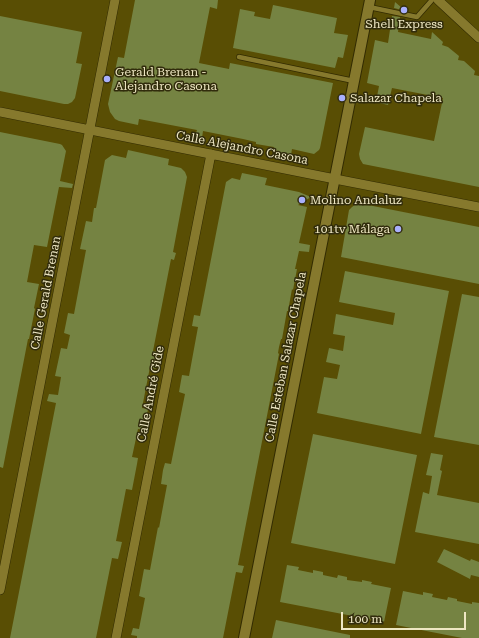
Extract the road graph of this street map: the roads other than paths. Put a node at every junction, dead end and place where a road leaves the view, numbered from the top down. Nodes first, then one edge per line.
1 (115, 0) edge
2 (432, 0) edge
3 (438, 0) edge
4 (369, 3) edge
5 (479, 38) edge
6 (239, 57) dead end
7 (354, 80) junction
8 (0, 112) edge
9 (90, 130) junction
10 (211, 154) junction
11 (335, 179) junction
12 (479, 206) edge
13 (0, 590) edge
14 (116, 638) edge
15 (244, 638) edge

1 - 9 street, Calle Gerald Brenan
2 - 4 lane
3 - 5 street
4 - 7 street, Calle Esteban Salazar Chapela
6 - 7 lane
7 - 11 street, Calle Esteban Salazar Chapela
8 - 9 street, Calle Alejandro Casona
9 - 10 street, Calle Alejandro Casona
9 - 13 street, Calle Gerald Brenan
10 - 11 street, Calle Alejandro Casona
10 - 14 street, Calle André Gide
11 - 12 street, Calle Alejandro Casona
11 - 15 street, Calle Esteban Salazar Chapela

